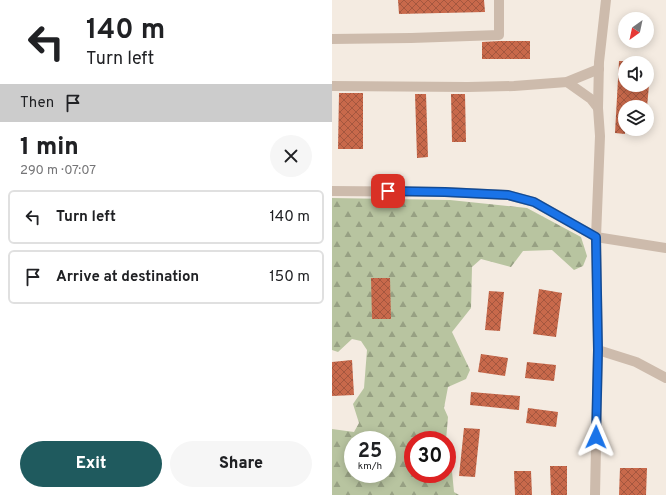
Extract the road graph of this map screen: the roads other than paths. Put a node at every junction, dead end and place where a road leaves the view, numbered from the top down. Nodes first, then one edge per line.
1 (499, 0) edge
2 (606, 0) edge
3 (332, 40) edge
4 (599, 69) junction
5 (567, 82) junction
6 (332, 86) edge
7 (598, 108) junction
8 (332, 191) edge
9 (596, 237) junction
10 (666, 248) edge
11 (598, 350) junction
12 (666, 378) edge
13 (595, 495) edge

1 - 3 street
2 - 4 street
4 - 5 street
4 - 7 street
5 - 6 street
5 - 7 street
7 - 9 street
8 - 9 street
9 - 10 street
9 - 11 street
11 - 12 street
11 - 13 street

